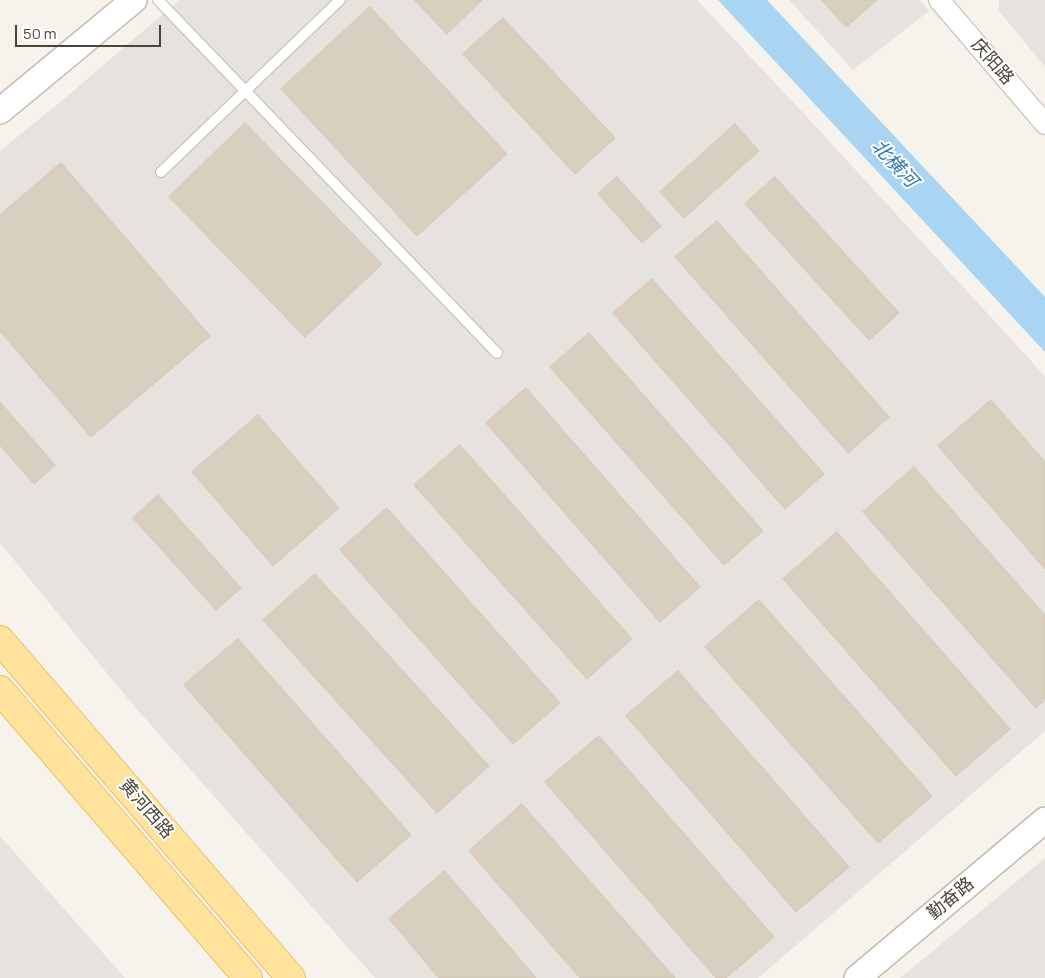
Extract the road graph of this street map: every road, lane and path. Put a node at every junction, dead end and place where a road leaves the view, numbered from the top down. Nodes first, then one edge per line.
1 (134, 0) edge
2 (158, 0) edge
3 (340, 0) edge
4 (940, 0) edge
5 (246, 90) junction
6 (0, 111) edge
7 (1045, 124) edge
8 (161, 172) dead end
9 (497, 352) dead end
10 (0, 640) edge
11 (0, 690) edge
12 (1045, 820) edge
13 (248, 978) edge
14 (292, 978) edge
15 (857, 978) edge

1 - 6 street
2 - 5 lane
3 - 5 lane
4 - 7 street, 庆阳路
5 - 8 lane
5 - 9 lane
10 - 14 main road, 黄河西路
11 - 13 main road, 黄河西路
12 - 15 street, 勤奋路

